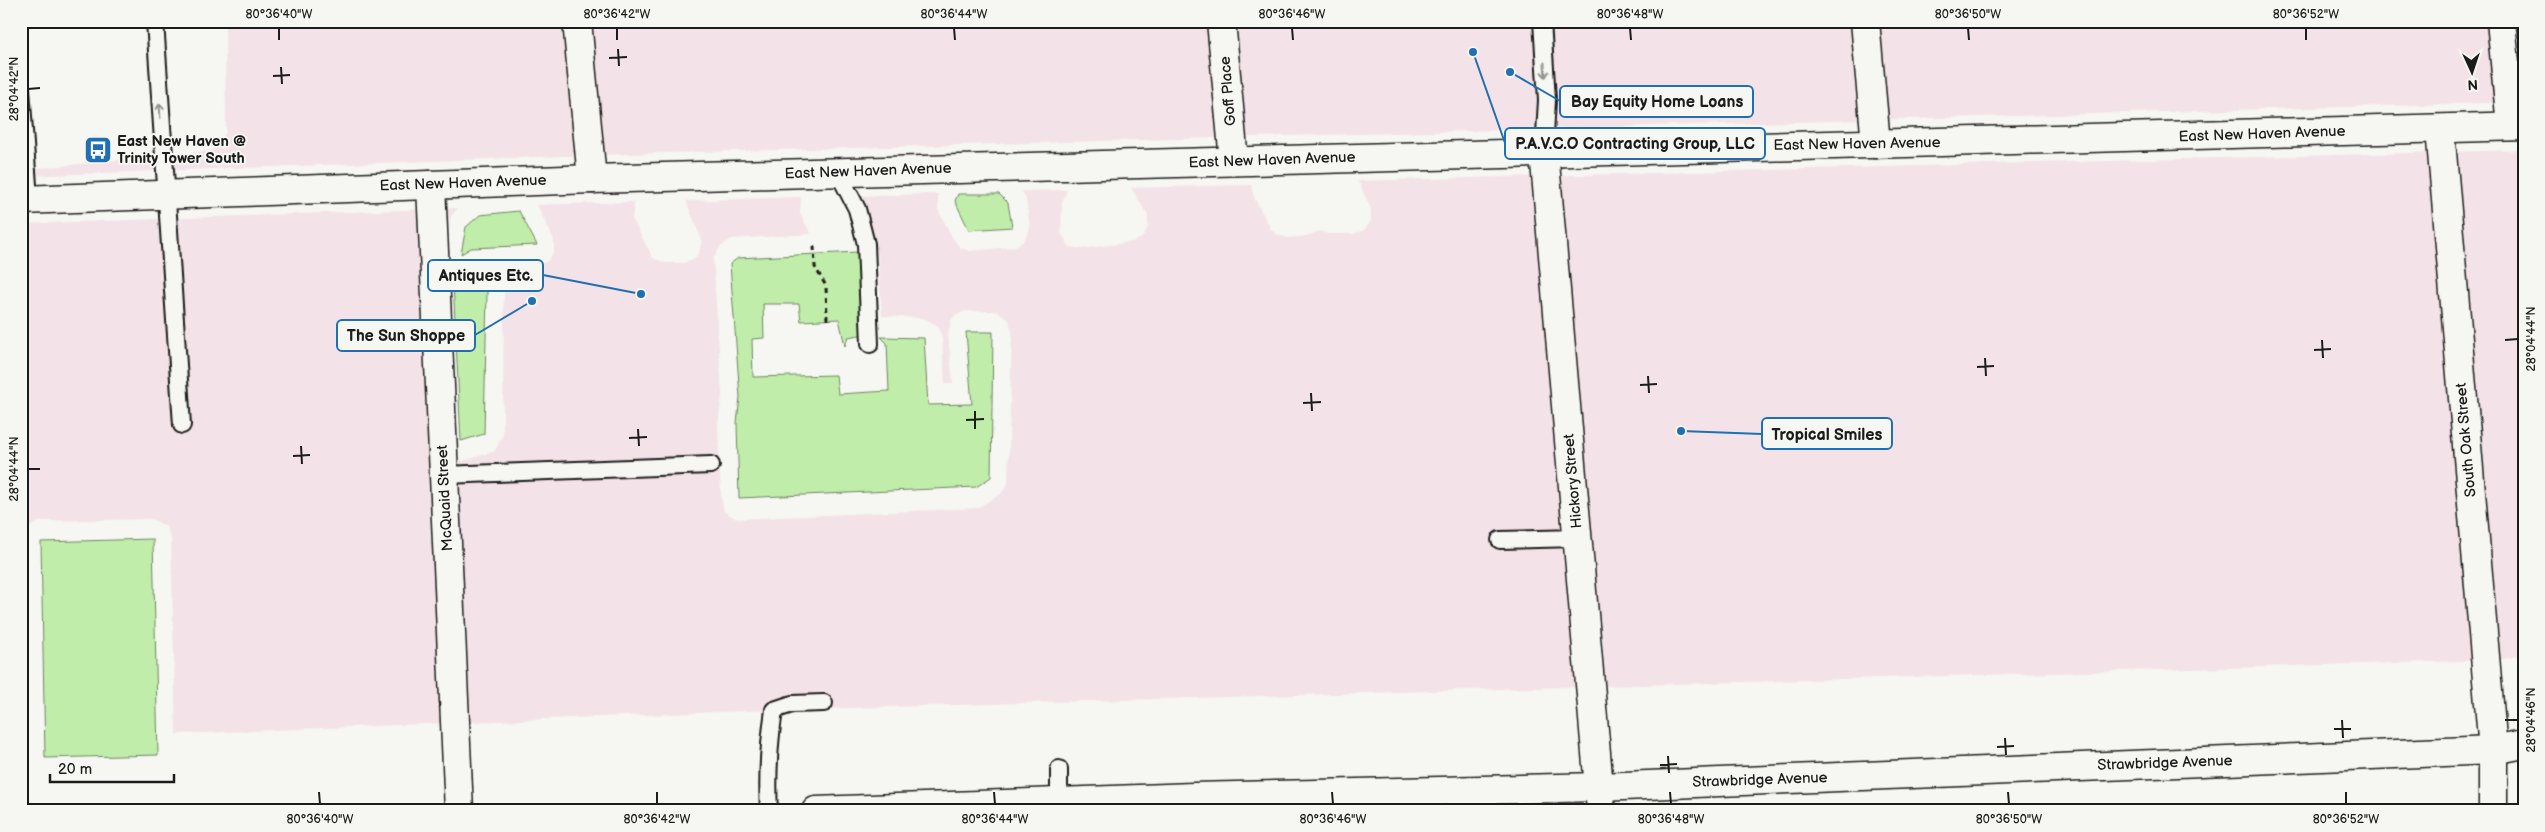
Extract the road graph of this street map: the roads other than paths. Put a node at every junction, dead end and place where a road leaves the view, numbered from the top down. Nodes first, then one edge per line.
1 (156, 21) edge
2 (577, 21) edge
3 (1222, 21) edge
4 (1542, 21) edge
5 (1865, 21) edge
6 (2501, 21) edge
7 (21, 90) edge
8 (2518, 126) edge
9 (2440, 129) junction
10 (1876, 144) junction
11 (1544, 152) junction
12 (1234, 161) junction
13 (838, 172) junction
14 (592, 179) junction
15 (430, 185) junction
16 (166, 194) junction
17 (25, 200) edge
18 (870, 344) dead end
19 (182, 425) dead end
20 (711, 465) dead end
21 (444, 475) junction
22 (1578, 538) junction
23 (1500, 540) dead end
24 (824, 703) dead end
25 (2524, 744) edge
26 (2493, 750) junction
27 (1059, 768) dead end
28 (1600, 799) edge
29 (1059, 802) junction
30 (459, 811) edge
31 (768, 811) edge
32 (816, 811) edge
33 (2493, 811) edge

16 -> 1 lane
2 - 14 street
3 - 12 street, Goff Place
4 -> 11 lane
5 - 10 street
6 - 8 street
7 - 17 lane
8 - 9 street, East New Haven Avenue
9 - 10 street, East New Haven Avenue
9 - 26 street, South Oak Street
10 - 11 street, East New Haven Avenue
11 - 12 street, East New Haven Avenue
11 - 22 street, Hickory Street
12 - 13 street, East New Haven Avenue
13 - 14 street, East New Haven Avenue
13 - 18 lane
14 - 15 street, East New Haven Avenue
15 - 16 street, East New Haven Avenue
15 - 21 street, McQuaid Street
16 - 17 street, East New Haven Avenue
16 - 19 lane
20 - 21 lane
21 - 30 street, McQuaid Street
22 - 23 lane
22 - 28 street, Hickory Street
24 - 31 lane
25 - 26 street, Strawbridge Avenue
26 - 28 street, Strawbridge Avenue
26 - 33 street, South Oak Street
27 - 29 lane
28 - 29 street, Strawbridge Avenue
29 - 32 street, Strawbridge Avenue

